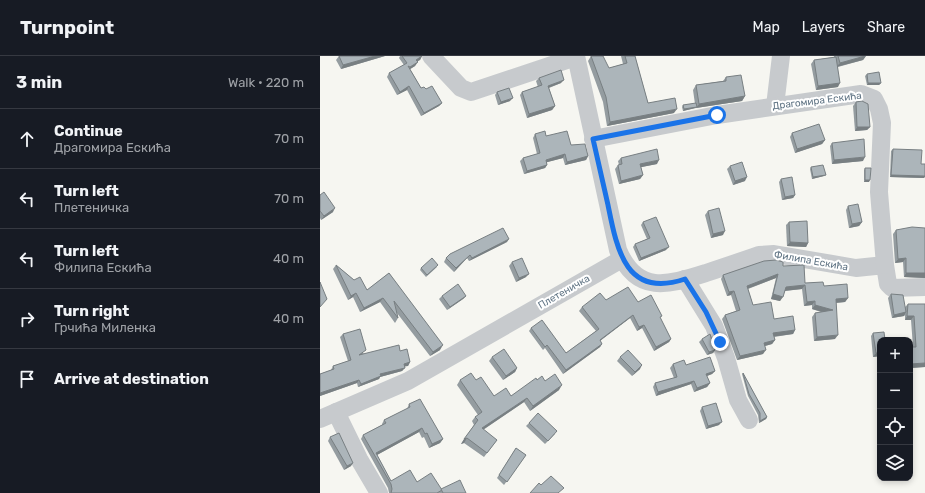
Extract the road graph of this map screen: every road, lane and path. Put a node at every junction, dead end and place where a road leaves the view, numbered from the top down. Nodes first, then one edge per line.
1 (431, 56) edge
2 (576, 56) edge
3 (780, 56) edge
4 (775, 106) junction
5 (593, 139) junction
6 (622, 259) junction
7 (886, 266) junction
8 (685, 279) junction
9 (925, 287) edge
10 (328, 415) edge
11 (749, 420) dead end
12 (379, 493) edge

1 - 2 street
2 - 5 street
3 - 4 street
4 - 5 street, Драгомира Ескића
4 - 7 street, Драгомира Ескића
5 - 6 street
6 - 8 street, Филипа Ескића
6 - 10 street, Плетеничка
7 - 8 street, Филипа Ескића
7 - 9 street
8 - 11 street
10 - 12 street

